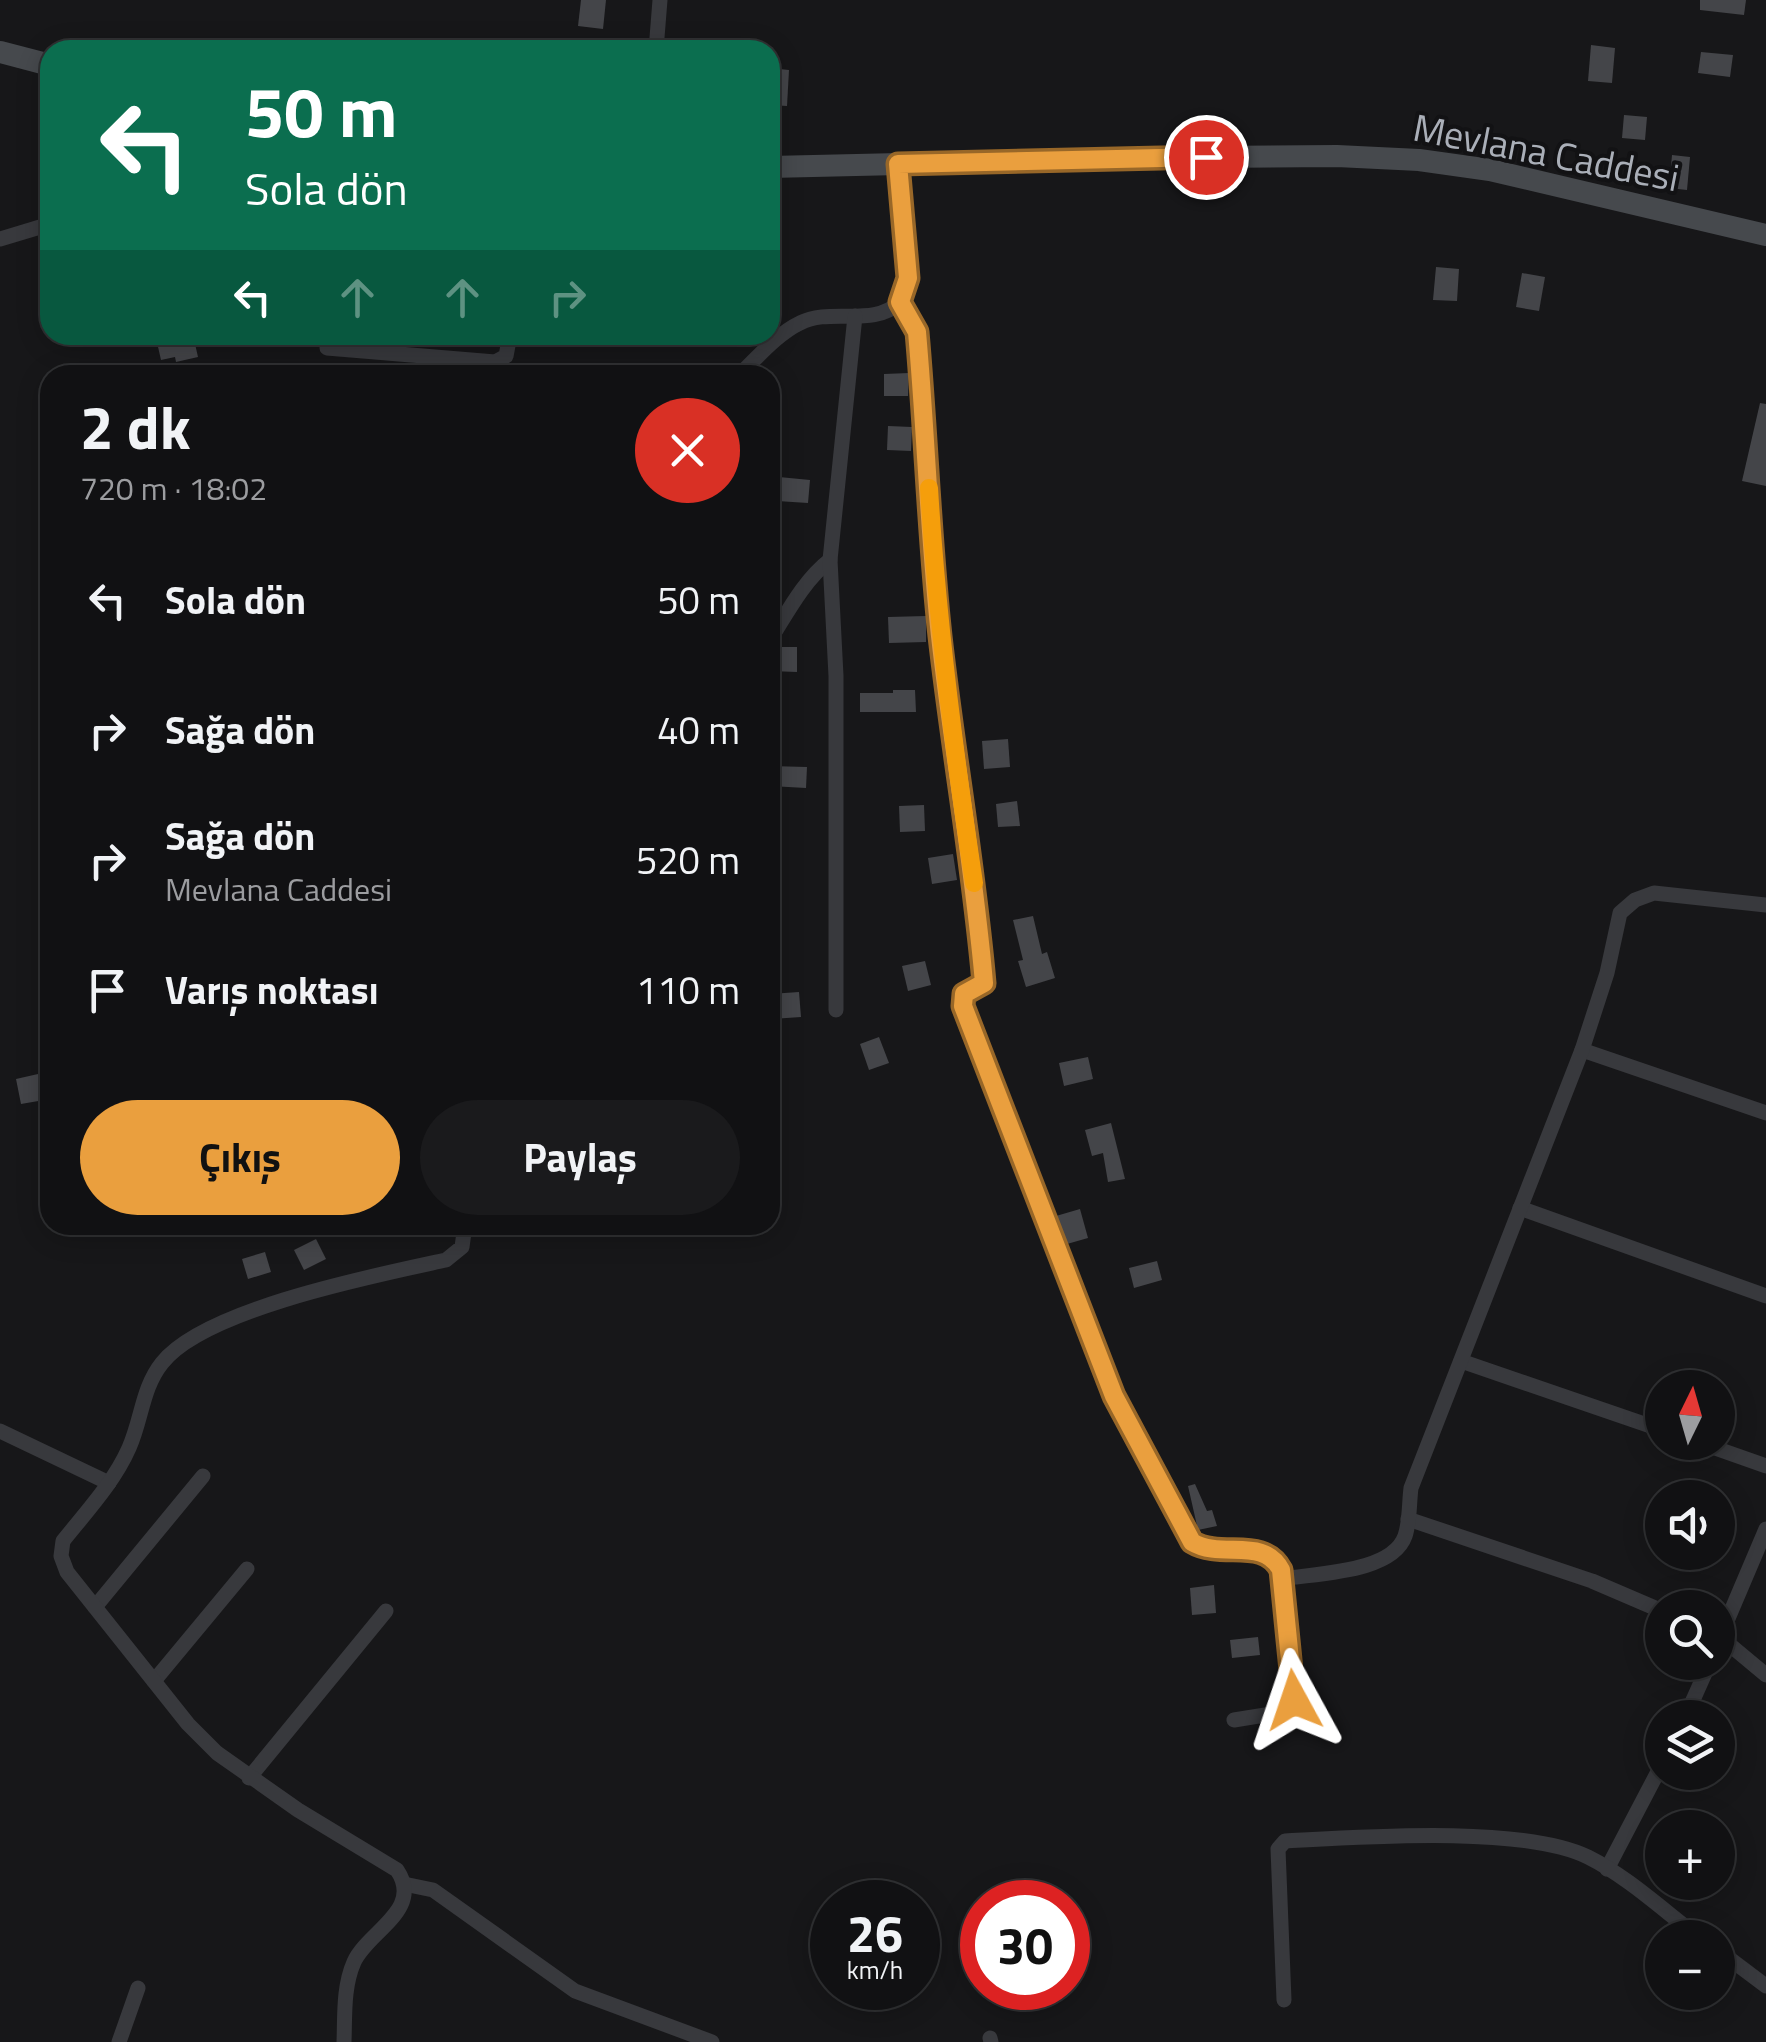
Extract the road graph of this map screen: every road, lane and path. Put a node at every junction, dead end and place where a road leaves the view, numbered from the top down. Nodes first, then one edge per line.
1 (660, 0) edge
2 (657, 40) edge
3 (0, 52) edge
4 (40, 62) edge
5 (898, 164) junction
6 (780, 167) edge
7 (40, 227) edge
8 (1766, 235) edge
9 (0, 239) edge
10 (900, 302) junction
11 (854, 316) junction
12 (780, 339) edge
13 (510, 345) edge
14 (773, 345) edge
15 (326, 348) dead end
16 (750, 365) edge
17 (830, 560) junction
18 (780, 626) edge
19 (1766, 906) edge
20 (836, 1010) dead end
21 (1582, 1050) junction
22 (1766, 1113) edge
23 (1520, 1208) junction
24 (464, 1235) edge
25 (1766, 1296) edge
26 (1461, 1362) junction
27 (1645, 1424) edge
28 (0, 1432) edge
29 (1735, 1455) edge
30 (1766, 1466) edge
31 (203, 1476) dead end
32 (109, 1483) junction
33 (1408, 1520) junction
34 (1766, 1529) edge
35 (247, 1569) dead end
36 (1282, 1579) junction
37 (1735, 1599) edge
38 (1645, 1604) edge
39 (95, 1607) junction
40 (386, 1612) dead end
41 (1735, 1650) edge
42 (1766, 1675) edge
43 (154, 1681) junction
44 (1234, 1720) dead end
45 (249, 1778) junction
46 (1649, 1790) edge
47 (1608, 1869) junction
48 (404, 1884) junction
49 (1676, 1920) edge
50 (1735, 1963) edge
51 (1766, 1986) edge
52 (138, 1988) dead end
53 (1284, 2000) dead end
54 (119, 2042) edge
55 (344, 2042) edge
56 (712, 2042) edge

1 - 2 street
3 - 4 street
5 - 6 street, Mevlana Caddesi
5 - 8 street, Mevlana Caddesi
5 - 10 street
7 - 9 street
10 - 11 street
10 - 36 street
11 - 12 street
11 - 17 street
13 - 15 street
14 - 16 street
17 - 18 street
17 - 20 street
19 - 21 street
21 - 22 street
21 - 23 street
23 - 25 street
23 - 26 street
24 - 32 street
26 - 27 street
26 - 33 street
28 - 32 street
29 - 30 street
31 - 39 street
32 - 39 street
33 - 36 street
33 - 38 street
34 - 37 street
35 - 43 street
36 - 44 street
39 - 43 street
40 - 45 street
41 - 42 street
43 - 45 street
45 - 48 street
46 - 47 street
47 - 49 street
47 - 53 street
48 - 55 street
48 - 56 street
50 - 51 street
52 - 54 street

